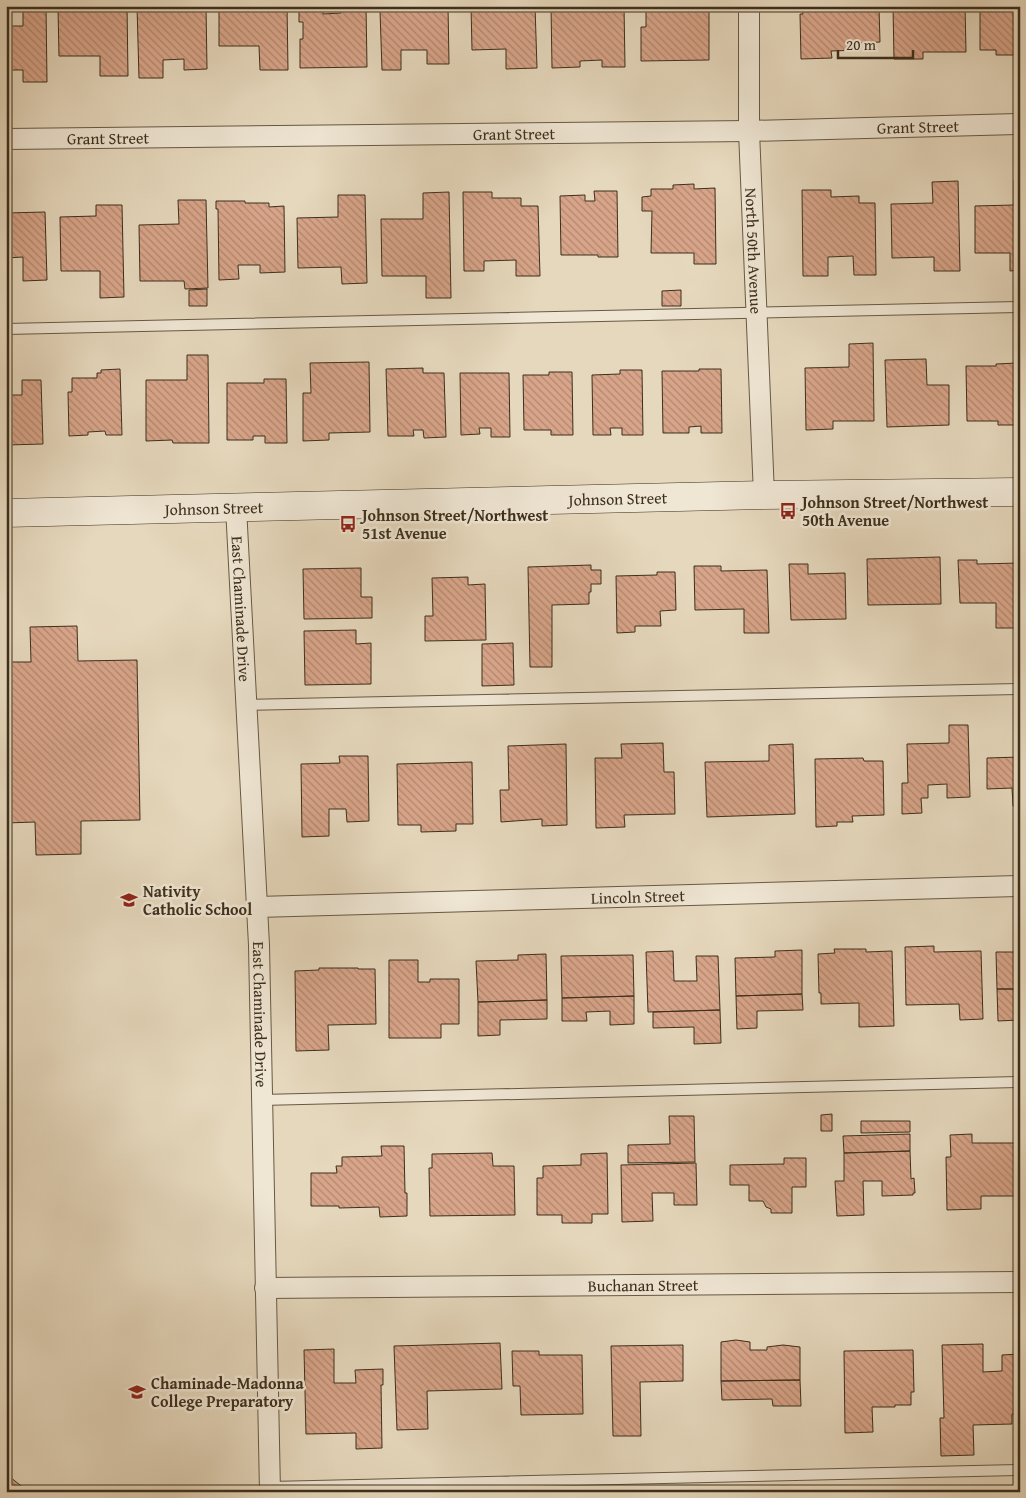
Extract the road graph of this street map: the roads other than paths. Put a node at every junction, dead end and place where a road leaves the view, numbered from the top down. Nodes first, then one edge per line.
1 (749, 6) edge
2 (1020, 124) edge
3 (749, 131) junction
4 (6, 139) edge
5 (1020, 308) edge
6 (756, 313) junction
7 (6, 329) edge
8 (1020, 492) edge
9 (764, 495) junction
10 (236, 507) junction
11 (6, 513) edge
12 (1020, 689) edge
13 (247, 705) junction
14 (1020, 886) edge
15 (257, 907) junction
16 (1020, 1082) edge
17 (261, 1100) junction
18 (1020, 1282) edge
19 (265, 1288) junction
20 (1020, 1470) edge
21 (270, 1489) edge

1 - 3 street, North 50th Avenue
2 - 3 street, Grant Street
3 - 4 street, Grant Street
3 - 6 street, North 50th Avenue
5 - 6 lane
6 - 7 lane
6 - 9 street, North 50th Avenue
8 - 9 street, Johnson Street
9 - 10 street, Johnson Street
10 - 11 street, Johnson Street
10 - 13 street, East Chaminade Drive
12 - 13 lane
13 - 15 street, East Chaminade Drive
14 - 15 street, Lincoln Street
15 - 17 street, East Chaminade Drive
16 - 17 lane
17 - 19 street, East Chaminade Drive
18 - 19 street, Buchanan Street
19 - 21 street, East Chaminade Drive
20 - 21 lane

